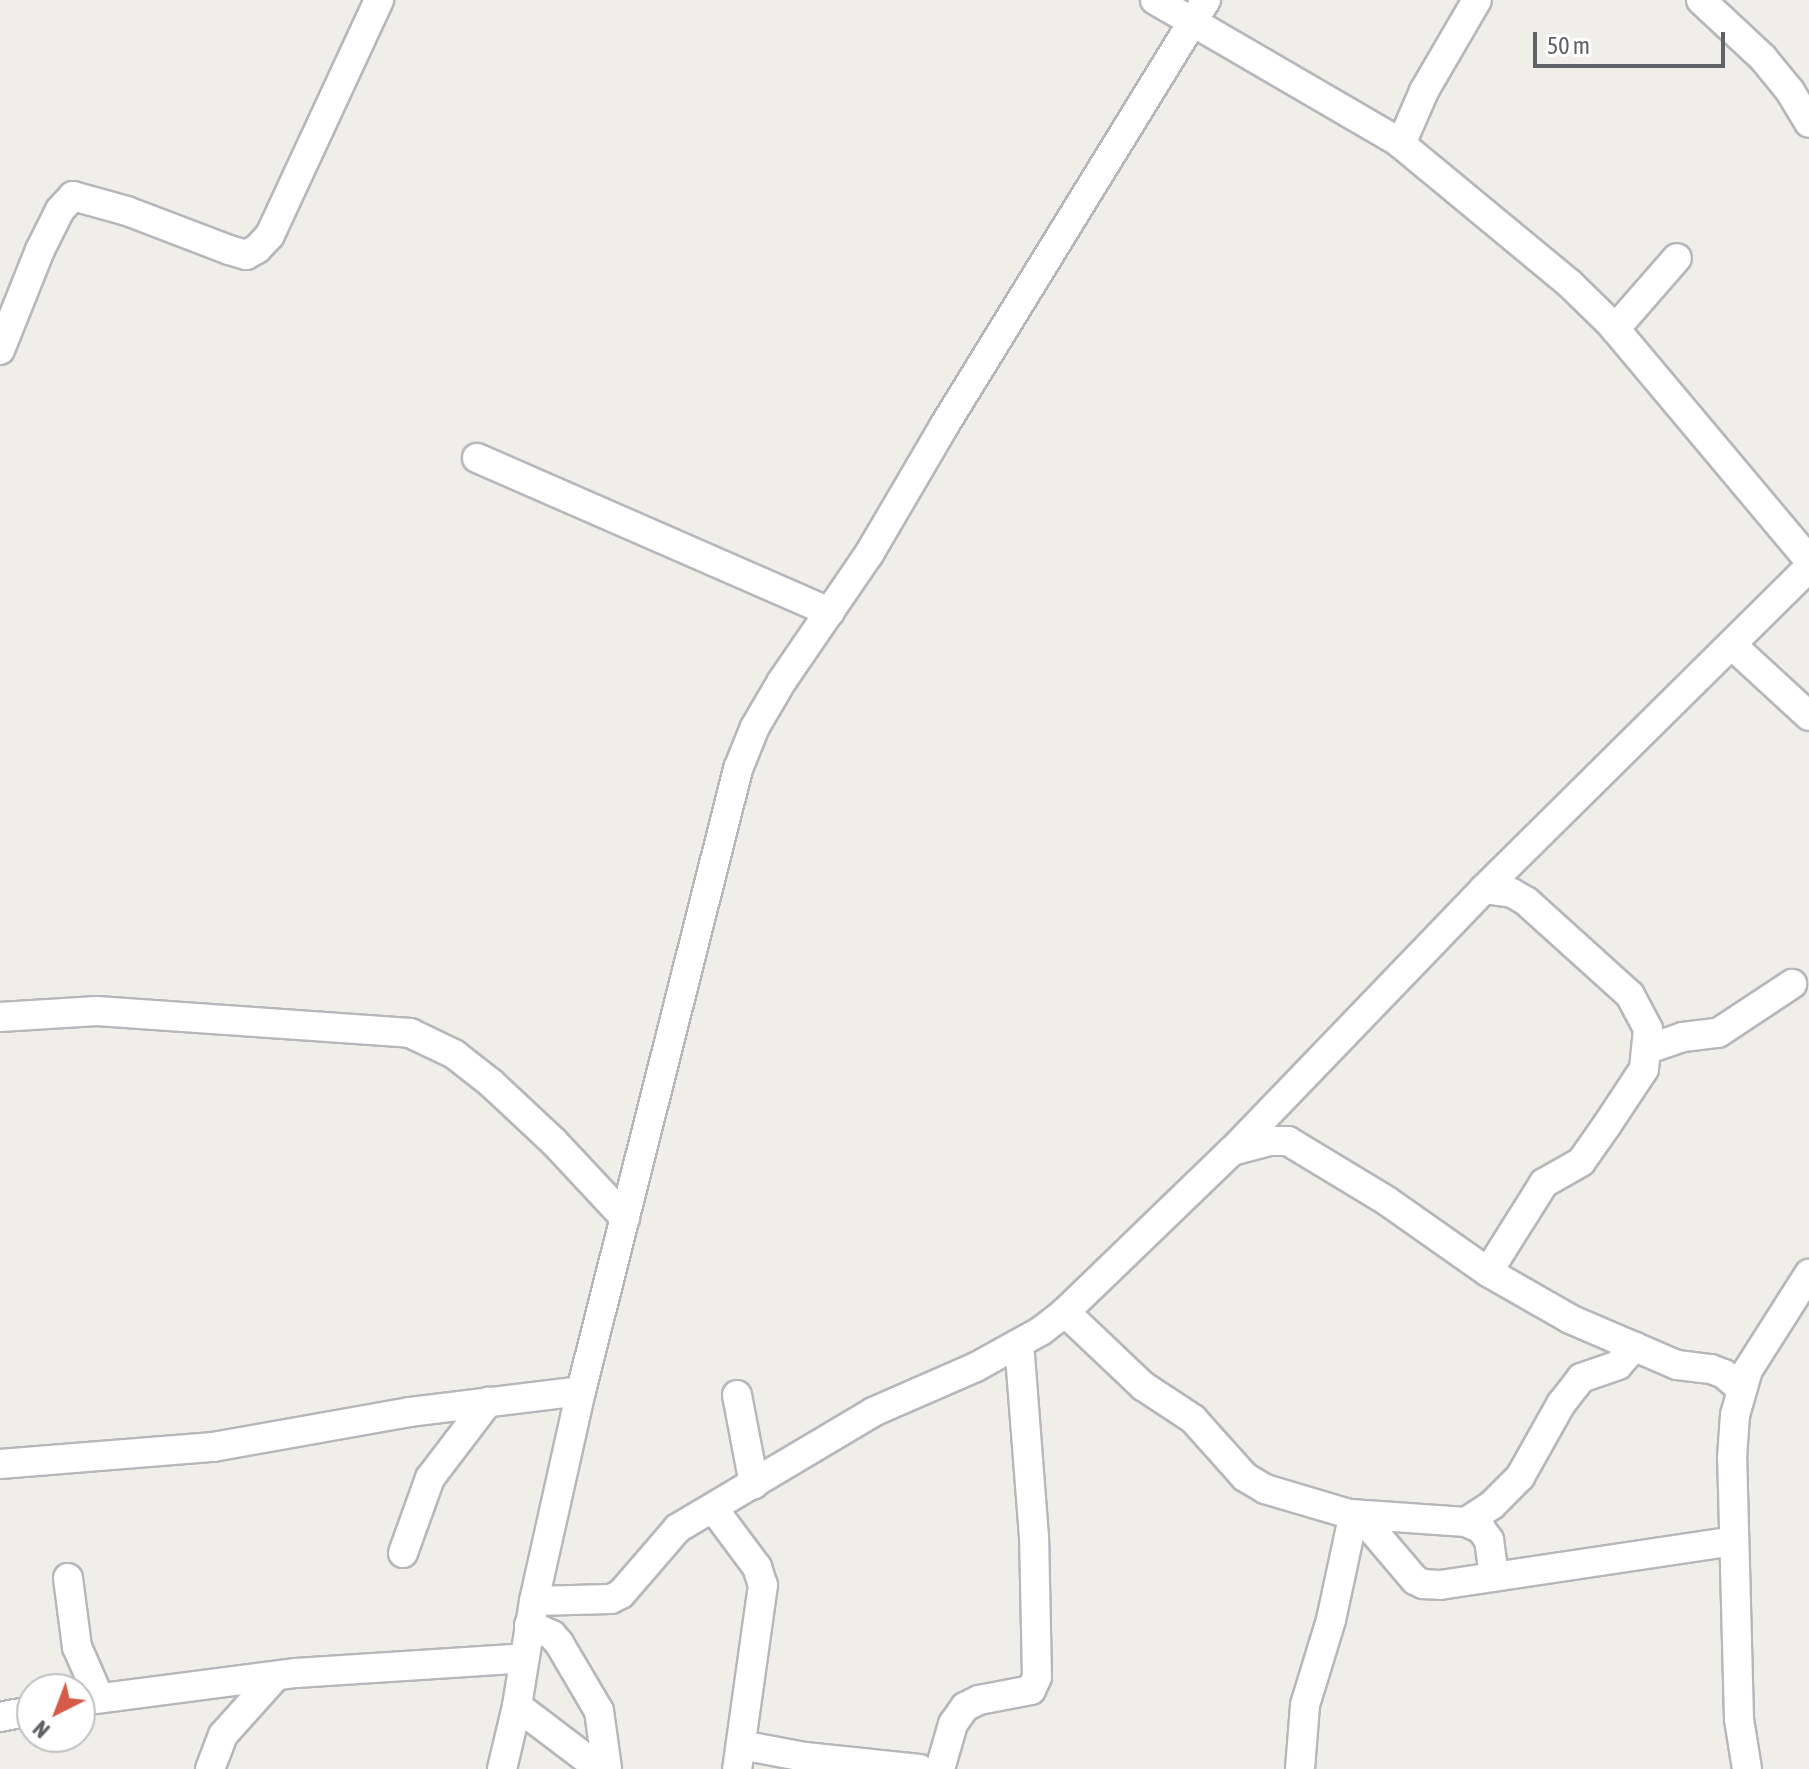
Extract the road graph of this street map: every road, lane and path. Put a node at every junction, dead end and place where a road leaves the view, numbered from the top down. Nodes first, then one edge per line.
1 (379, 0) edge
2 (1155, 0) edge
3 (1477, 0) edge
4 (1701, 0) edge
5 (1198, 11) edge
6 (1809, 123) edge
7 (1401, 144) junction
8 (1677, 258) dead end
9 (1615, 329) junction
10 (0, 350) edge
11 (477, 458) dead end
12 (1809, 560) edge
13 (1809, 567) edge
14 (830, 612) junction
15 (1733, 646) junction
16 (1809, 716) edge
17 (1523, 851) junction
18 (1484, 889) junction
19 (1526, 901) junction
20 (1792, 984) dead end
21 (0, 1017) edge
22 (1648, 1049) junction
23 (1280, 1101) junction
24 (1288, 1141) junction
25 (1232, 1151) junction
26 (625, 1218) junction
27 (1488, 1272) junction
28 (1809, 1274) edge
29 (1065, 1312) junction
30 (1019, 1344) junction
31 (1635, 1346) junction
32 (1741, 1389) junction
33 (581, 1391) junction
34 (737, 1395) dead end
35 (488, 1402) junction
36 (0, 1464) edge
37 (754, 1484) junction
38 (713, 1508) junction
39 (1350, 1515) junction
40 (1466, 1522) junction
41 (1733, 1541) junction
42 (403, 1553) dead end
43 (1494, 1577) junction
44 (68, 1578) dead end
45 (532, 1613) junction
46 (525, 1658) junction
47 (83, 1673) edge
48 (276, 1676) junction
49 (96, 1698) edge
50 (517, 1706) junction
51 (739, 1757) edge
52 (1745, 1768) edge
53 (210, 1769) edge
54 (502, 1769) edge
55 (600, 1769) edge
56 (607, 1769) edge
57 (919, 1769) edge
58 (940, 1769) edge
59 (1300, 1769) edge

1 - 10 street
2 - 5 street
3 - 7 street
4 - 6 street
5 - 7 street
5 - 14 street
7 - 9 street
8 - 9 street
9 - 12 street
11 - 14 street
13 - 15 street
14 - 26 street
15 - 16 street
15 - 17 street
17 - 18 street
17 - 19 street
18 - 19 street
18 - 23 street
19 - 22 street
20 - 22 street
21 - 26 street
22 - 27 street
23 - 24 street
23 - 25 street
24 - 25 street
24 - 27 street
25 - 29 street
26 - 33 street
27 - 31 street
28 - 32 street
29 - 30 street
29 - 39 street
30 - 37 street
30 - 58 street
31 - 32 street
31 - 40 street
32 - 41 street
33 - 35 street
33 - 45 street
34 - 37 street
35 - 36 street
35 - 42 street
37 - 38 street
38 - 45 street
38 - 51 street
39 - 40 street
39 - 43 street
39 - 59 street
40 - 43 street
41 - 43 street
41 - 52 street
44 - 47 street
45 - 46 street
45 - 56 street
46 - 48 street
46 - 50 street
48 - 49 street
48 - 53 street
50 - 54 street
50 - 55 street
51 - 57 street

